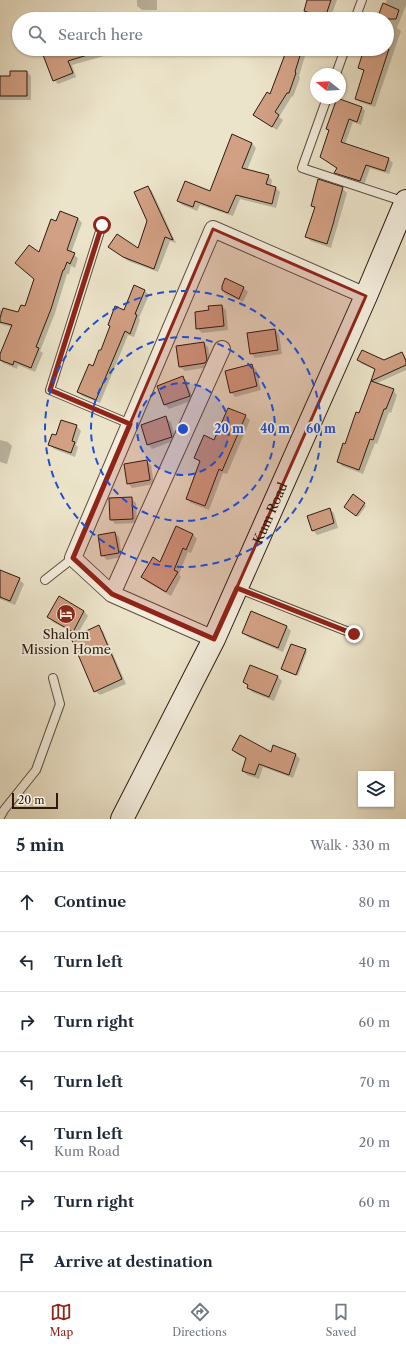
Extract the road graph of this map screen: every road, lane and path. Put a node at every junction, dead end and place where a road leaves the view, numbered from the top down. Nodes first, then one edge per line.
1 (362, 0) edge
2 (358, 12) edge
3 (342, 56) edge
4 (338, 68) edge
5 (325, 104) edge
6 (406, 202) edge
7 (102, 225) dead end
8 (366, 296) junction
9 (222, 349) dead end
10 (130, 424) junction
11 (73, 558) junction
12 (45, 580) dead end
13 (237, 588) junction
14 (112, 594) junction
15 (354, 634) dead end
16 (214, 639) junction
17 (53, 678) dead end
18 (0, 817) edge
19 (122, 819) edge

1 - 2 lane
3 - 4 lane
5 - 6 lane
6 - 8 street, Kum Road
7 - 10 lane
8 - 10 street
8 - 13 street, Kum Road
9 - 14 street
10 - 11 street
11 - 12 lane
11 - 14 street
13 - 15 lane
13 - 16 street, Kum Road
14 - 16 street
16 - 19 street, Kum Road
17 - 18 lane

